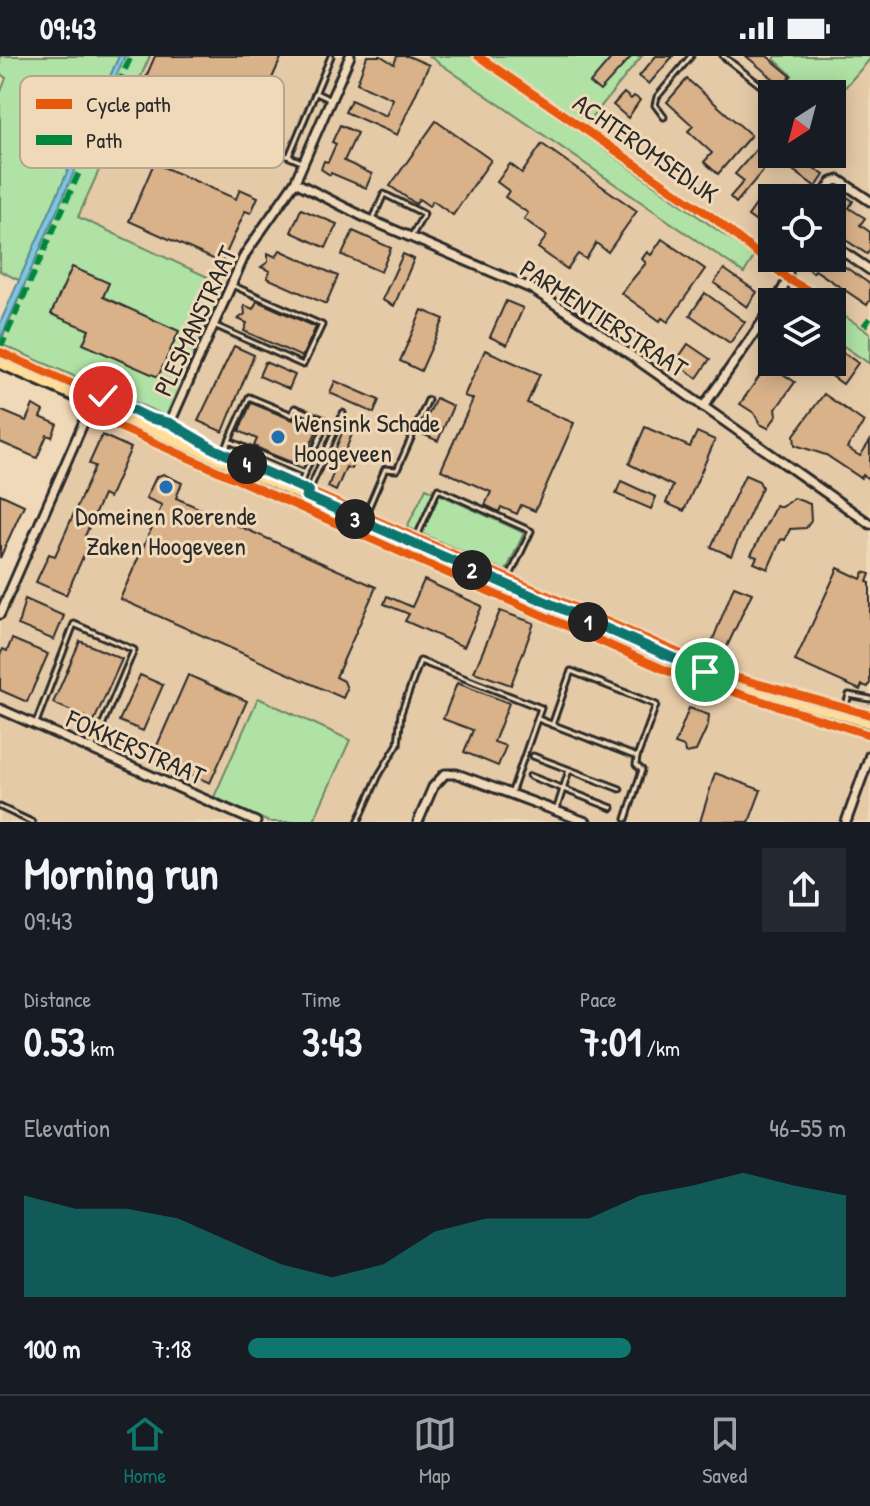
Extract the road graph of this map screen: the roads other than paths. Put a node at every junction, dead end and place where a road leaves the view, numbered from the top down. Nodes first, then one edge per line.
1 (331, 56) edge
2 (350, 56) edge
3 (691, 56) edge
4 (723, 56) edge
5 (758, 83) edge
6 (315, 93) junction
7 (331, 100) junction
8 (664, 117) dead end
9 (284, 154) edge
10 (289, 156) junction
11 (304, 163) junction
12 (295, 182) junction
13 (846, 185) edge
14 (870, 201) edge
15 (372, 221) junction
16 (411, 237) junction
17 (846, 254) edge
18 (870, 270) edge
19 (231, 284) junction
20 (212, 324) junction
21 (758, 328) edge
22 (0, 362) edge
23 (428, 400) dead end
24 (92, 403) junction
25 (703, 407) junction
26 (343, 413) dead end
27 (165, 434) junction
28 (229, 441) junction
29 (221, 459) junction
30 (305, 473) junction
31 (302, 495) junction
32 (362, 522) junction
33 (870, 524) edge
34 (414, 545) junction
35 (506, 585) junction
36 (0, 614) edge
37 (870, 699) edge
38 (0, 709) edge
39 (842, 714) junction
40 (538, 719) junction
41 (870, 722) edge
42 (35, 724) junction
43 (552, 725) junction
44 (92, 749) junction
45 (870, 755) edge
46 (533, 756) dead end
47 (637, 757) junction
48 (569, 770) junction
49 (530, 776) dead end
50 (563, 788) junction
51 (620, 789) dead end
52 (511, 794) junction
53 (0, 807) edge
54 (612, 808) dead end
55 (556, 811) junction
56 (626, 819) dead end
57 (32, 822) edge
58 (256, 822) edge
59 (358, 822) edge
60 (418, 822) edge
61 (586, 822) edge
62 (846, 822) edge

1 - 6 lane
2 - 7 street, PLESMANSTRAAT
3 - 8 lane
4 - 5 lane
6 - 7 lane
6 - 10 lane
7 - 11 street, PLESMANSTRAAT
9 - 10 lane
10 - 11 lane
11 - 12 street, PLESMANSTRAAT
12 - 15 street, PARMENTIERSTRAAT
12 - 19 street, PLESMANSTRAAT
13 - 14 street
15 - 16 street, PARMENTIERSTRAAT
15 - 16 lane
16 - 25 street, PARMENTIERSTRAAT
17 - 18 street
19 - 20 street, PLESMANSTRAAT
19 - 20 lane
20 - 27 street, PLESMANSTRAAT
21 - 25 street
22 - 24 main road
23 - 32 lane
24 - 27 main road
24 - 36 street
25 - 33 street, PARMENTIERSTRAAT
26 - 31 lane
27 - 29 main road
28 - 29 lane
28 - 30 lane
28 - 30 lane
29 - 31 main road
30 - 31 lane
31 - 32 main road
32 - 34 main road
34 - 35 main road
34 - 35 lane
35 - 39 main road
37 - 39 lane
38 - 42 street, FOKKERSTRAAT
39 - 41 main road
40 - 43 lane
40 - 52 lane
40 - 59 lane
42 - 44 street, FOKKERSTRAAT
42 - 44 lane
43 - 47 lane
43 - 47 lane
44 - 58 street, FOKKERSTRAAT
45 - 62 street
46 - 48 lane
47 - 56 lane
48 - 50 lane
48 - 51 lane
49 - 50 lane
50 - 54 lane
50 - 55 lane
52 - 55 street
52 - 60 street
53 - 57 lane
55 - 61 street

